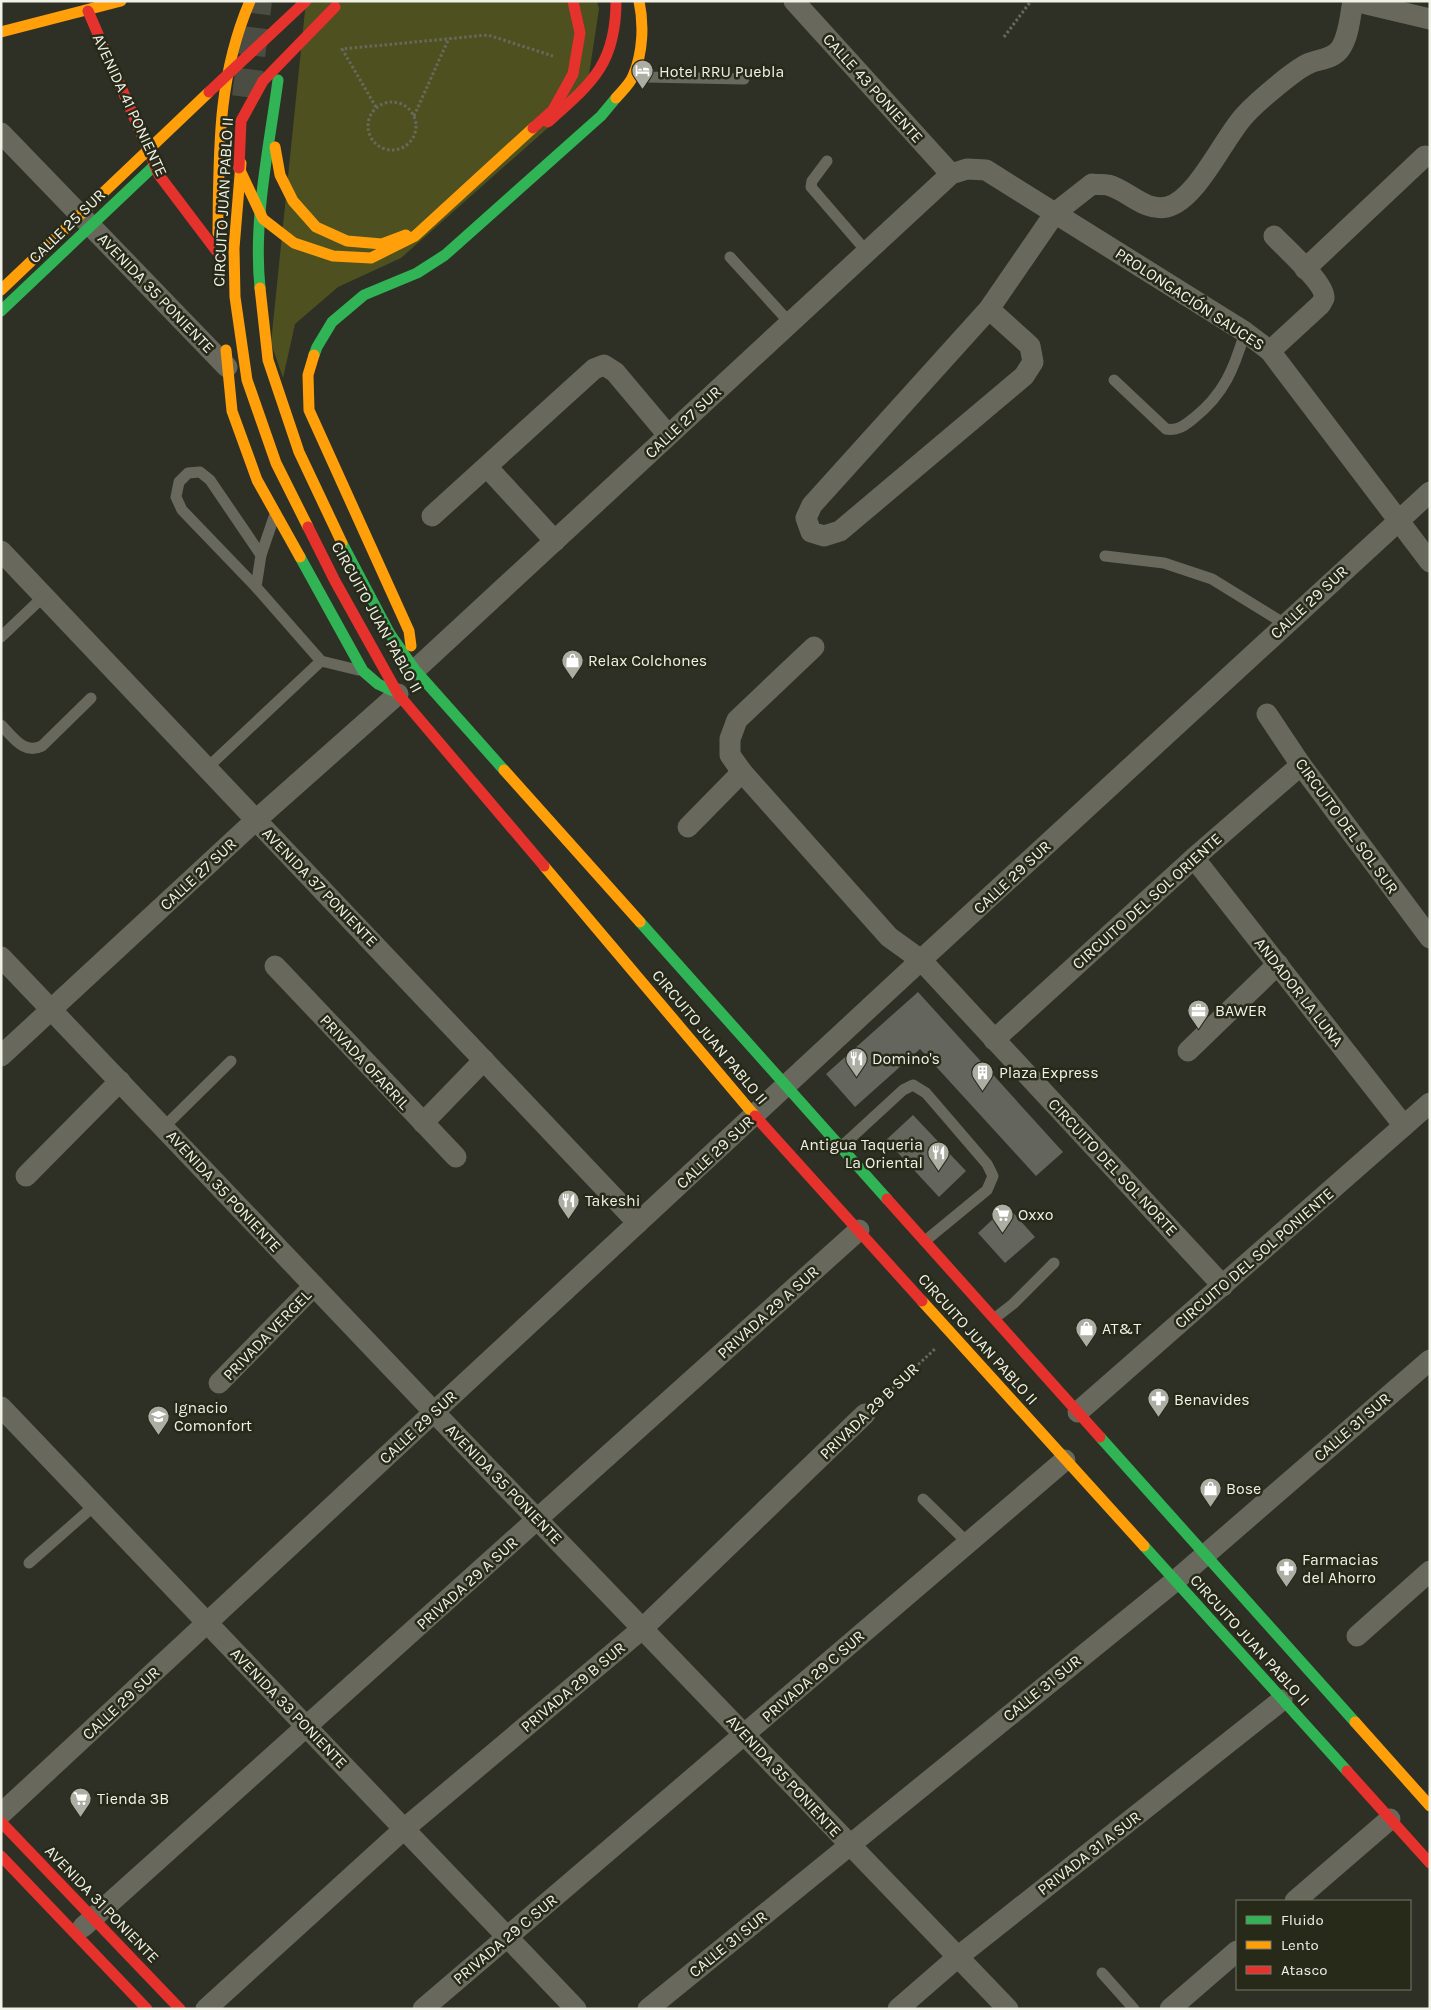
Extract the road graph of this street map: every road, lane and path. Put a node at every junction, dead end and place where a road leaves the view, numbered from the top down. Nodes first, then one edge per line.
1 (250, 1) edge
2 (306, 1) edge
3 (573, 1) edge
4 (616, 1) edge
5 (638, 1) edge
6 (794, 1) edge
7 (1030, 1) edge
8 (1353, 1) edge
9 (120, 2) edge
10 (336, 4) edge
11 (86, 6) edge
12 (1430, 19) edge
13 (1, 32) edge
14 (1004, 37) dead end
15 (449, 38) junction
16 (562, 60) dead end
17 (634, 75) junction
18 (744, 79) dead end
19 (278, 80) dead end
20 (246, 97) tunnel mouth
21 (376, 107) junction
22 (414, 116) junction
23 (272, 132) junction
24 (1, 133) edge
25 (146, 143) junction
26 (1425, 156) dead end
27 (827, 161) dead end
28 (155, 165) junction
29 (951, 174) junction
30 (1055, 213) junction
31 (84, 217) junction
32 (1274, 236) dead end
33 (867, 252) junction
34 (730, 257) dead end
35 (1306, 268) junction
36 (1, 278) edge
37 (1, 290) edge
38 (989, 309) junction
39 (1, 311) edge
40 (790, 323) junction
41 (1245, 332) junction
42 (225, 338) dead end
43 (1270, 351) junction
44 (227, 367) junction
45 (1114, 380) dead end
46 (668, 435) junction
47 (487, 466) junction
48 (1430, 492) edge
49 (275, 513) junction
50 (432, 516) dead end
51 (1398, 520) junction
52 (555, 541) junction
53 (1, 551) edge
54 (261, 555) junction
55 (1105, 556) dead end
56 (1430, 562) edge
57 (256, 587) junction
58 (44, 596) junction
59 (1285, 624) junction
60 (1, 636) edge
61 (814, 647) dead end
62 (321, 661) junction
63 (415, 670) junction
64 (363, 671) junction
65 (398, 694) junction
66 (91, 698) dead end
67 (1267, 714) dead end
68 (1, 725) edge
69 (1301, 765) junction
70 (207, 768) junction
71 (742, 772) junction
72 (256, 820) junction
73 (688, 827) dead end
74 (1194, 858) junction
75 (1430, 938) edge
76 (1, 957) edge
77 (921, 960) junction
78 (1278, 964) junction
79 (275, 966) dead end
80 (52, 1010) junction
81 (994, 1040) junction
82 (1188, 1051) dead end
83 (1, 1056) edge
84 (484, 1060) junction
85 (231, 1061) dead end
86 (120, 1081) junction
87 (786, 1086) junction
88 (1430, 1103) edge
89 (754, 1115) junction
90 (423, 1123) junction
91 (1404, 1126) junction
92 (164, 1127) junction
93 (841, 1147) junction
94 (456, 1157) dead end
95 (26, 1176) dead end
96 (638, 1223) junction
97 (859, 1230) junction
98 (925, 1241) junction
99 (1054, 1263) dead end
100 (314, 1286) junction
101 (1223, 1286) junction
102 (994, 1318) junction
103 (929, 1354) dead end
104 (1430, 1360) edge
105 (219, 1383) dead end
106 (1, 1407) edge
107 (434, 1412) junction
108 (1078, 1412) junction
109 (865, 1414) joint
110 (1065, 1460) junction
111 (923, 1499) dead end
112 (95, 1505) junction
113 (538, 1520) junction
114 (968, 1543) junction
115 (1204, 1554) junction
116 (29, 1563) dead end
117 (1430, 1571) edge
118 (1175, 1580) junction
119 (208, 1623) junction
120 (643, 1628) junction
121 (1357, 1636) dead end
122 (1282, 1700) junction
123 (307, 1727) junction
124 (745, 1734) junction
125 (1426, 1794) edge
126 (1, 1814) edge
127 (1390, 1819) junction
128 (1, 1822) edge
129 (404, 1829) junction
130 (849, 1845) junction
131 (1, 1856) edge
132 (1430, 1864) edge
133 (1295, 1900) edge
134 (93, 1918) junction
135 (75, 1934) junction
136 (507, 1937) junction
137 (1236, 1951) edge
138 (959, 1956) junction
139 (1102, 1972) dead end
140 (147, 2009) edge
141 (180, 2009) edge
142 (206, 2009) edge
143 (423, 2009) edge
144 (576, 2009) edge
145 (648, 2009) edge
146 (898, 2009) edge
147 (1008, 2009) edge
148 (1134, 2009) edge
149 (1170, 2009) edge

1 - 28 main road, AVENIDA 41 PONIENTE
2 - 37 main road, bridge
3 - 10 main road, bridge
4 - 23 main road
5 - 17 main road
6 - 29 street, CALLE 43 PONIENTE
7 - 14 path
8 - 12 street
8 - 30 street
9 - 11 main road
11 - 13 main road
11 - 25 main road, AVENIDA 41 PONIENTE
15 - 16 path
15 - 21 path
15 - 22 path
17 - 18 lane
17 - 63 main road
19 - 23 main road, CIRCUITO JUAN PABLO II
20 - 65 main road, CIRCUITO JUAN PABLO II
21 - 22 path
21 - 22 path
23 - 63 main road, CIRCUITO JUAN PABLO II
24 - 31 street, AVENIDA 35 PONIENTE
25 - 28 main road, AVENIDA 41 PONIENTE
25 - 31 main road, CALLE 25 SUR
26 - 35 street
27 - 33 lane
28 - 31 main road, CALLE 25 SUR
29 - 30 street, PROLONGACIÓN SAUCES
29 - 33 street, CALLE 27 SUR
30 - 38 street
30 - 41 street, PROLONGACIÓN SAUCES
31 - 36 main road, CALLE 25 SUR
31 - 39 main road, CALLE 25 SUR
31 - 44 street, AVENIDA 35 PONIENTE
32 - 35 street
33 - 40 street, CALLE 27 SUR
34 - 40 lane
35 - 43 street
38 - 38 street
40 - 46 street, CALLE 27 SUR
41 - 43 street, PROLONGACIÓN SAUCES
41 - 45 lane
42 - 44 main road
43 - 51 street, PROLONGACIÓN SAUCES
44 - 49 main road
46 - 47 street
46 - 52 street, CALLE 27 SUR
47 - 50 street
47 - 52 street
48 - 51 street, CALLE 29 SUR
49 - 54 lane
49 - 64 main road
51 - 56 street, PROLONGACIÓN SAUCES
51 - 59 street, CALLE 29 SUR
52 - 63 street, CALLE 27 SUR
53 - 58 street, AVENIDA 37 PONIENTE
54 - 57 lane
54 - 57 lane
55 - 59 lane
57 - 62 lane
58 - 60 lane
58 - 70 street, AVENIDA 37 PONIENTE
59 - 77 street, CALLE 29 SUR
61 - 71 street, CIRCUITO DEL SOL NORTE
62 - 64 lane
62 - 70 lane
63 - 87 main road, CIRCUITO JUAN PABLO II
64 - 65 main road
65 - 72 street, CALLE 27 SUR
65 - 89 main road, CIRCUITO JUAN PABLO II
66 - 68 lane
67 - 69 street, CIRCUITO DEL SOL SUR
69 - 74 street, CIRCUITO DEL SOL ORIENTE
69 - 75 street, CIRCUITO DEL SOL SUR
70 - 72 street, AVENIDA 37 PONIENTE
71 - 73 street
71 - 77 street, CIRCUITO DEL SOL NORTE
72 - 80 street, CALLE 27 SUR
72 - 84 street, AVENIDA 37 PONIENTE
74 - 78 street, ANDADOR LA LUNA
74 - 81 street, CIRCUITO DEL SOL ORIENTE
76 - 80 street, AVENIDA 35 PONIENTE
77 - 81 street, CIRCUITO DEL SOL NORTE
77 - 87 street, CALLE 29 SUR
78 - 82 street
78 - 91 street, ANDADOR LA LUNA
79 - 90 street, PRIVADA OFARRIL
80 - 83 street, CALLE 27 SUR
80 - 86 street, AVENIDA 35 PONIENTE
81 - 101 street, CIRCUITO DEL SOL NORTE
84 - 90 street
84 - 96 street, AVENIDA 37 PONIENTE
85 - 92 lane
86 - 92 street, AVENIDA 35 PONIENTE
86 - 95 street
87 - 89 street, CALLE 29 SUR
87 - 93 main road, CIRCUITO JUAN PABLO II
88 - 91 street, CIRCUITO DEL SOL PONIENTE
89 - 96 street, CALLE 29 SUR
89 - 97 main road, CIRCUITO JUAN PABLO II
90 - 94 street, PRIVADA OFARRIL
91 - 101 street, CIRCUITO DEL SOL PONIENTE
92 - 100 street, AVENIDA 35 PONIENTE
93 - 98 main road, CIRCUITO JUAN PABLO II
93 - 98 lane
96 - 107 street, CALLE 29 SUR
97 - 110 main road, CIRCUITO JUAN PABLO II
97 - 113 street, PRIVADA 29 A SUR
98 - 102 main road, CIRCUITO JUAN PABLO II
99 - 102 lane
100 - 105 street, PRIVADA VERGEL
100 - 107 street, AVENIDA 35 PONIENTE
101 - 108 street, CIRCUITO DEL SOL PONIENTE
102 - 108 main road, CIRCUITO JUAN PABLO II
103 - 109 path, PRIVADA 29 B SUR
104 - 115 street, CALLE 31 SUR
106 - 112 street, AVENIDA 33 PONIENTE
107 - 113 street, AVENIDA 35 PONIENTE
107 - 119 street, CALLE 29 SUR
108 - 115 main road, CIRCUITO JUAN PABLO II
109 - 120 street, PRIVADA 29 B SUR
110 - 114 street, PRIVADA 29 C SUR
110 - 118 main road, CIRCUITO JUAN PABLO II
111 - 114 lane
112 - 116 lane
112 - 119 street, AVENIDA 33 PONIENTE
113 - 120 street, AVENIDA 35 PONIENTE
113 - 123 street, PRIVADA 29 A SUR
114 - 124 street, PRIVADA 29 C SUR
115 - 118 street, CALLE 31 SUR
115 - 125 main road, CIRCUITO JUAN PABLO II
117 - 121 street
118 - 122 main road, CIRCUITO JUAN PABLO II
118 - 130 street, CALLE 31 SUR
119 - 123 street, AVENIDA 33 PONIENTE
119 - 126 street, CALLE 29 SUR
120 - 124 street, AVENIDA 35 PONIENTE
120 - 129 street, PRIVADA 29 B SUR
122 - 127 main road, CIRCUITO JUAN PABLO II
122 - 138 street, PRIVADA 31 A SUR
123 - 129 street, AVENIDA 33 PONIENTE
123 - 134 street, PRIVADA 29 A SUR
124 - 130 street, AVENIDA 35 PONIENTE
124 - 136 street, PRIVADA 29 C SUR
127 - 132 main road, CIRCUITO JUAN PABLO II
127 - 133 street
128 - 134 main road, AVENIDA 31 PONIENTE
129 - 136 street, AVENIDA 33 PONIENTE
129 - 142 street, PRIVADA 29 B SUR
130 - 138 street, AVENIDA 35 PONIENTE
130 - 145 street, CALLE 31 SUR
131 - 135 main road
134 - 135 street, PRIVADA 29 A SUR
134 - 141 main road, AVENIDA 31 PONIENTE
135 - 140 main road
136 - 143 street, PRIVADA 29 C SUR
136 - 144 street, AVENIDA 33 PONIENTE
137 - 149 street
138 - 146 street, PRIVADA 31 A SUR
138 - 147 street, AVENIDA 35 PONIENTE
139 - 148 lane

